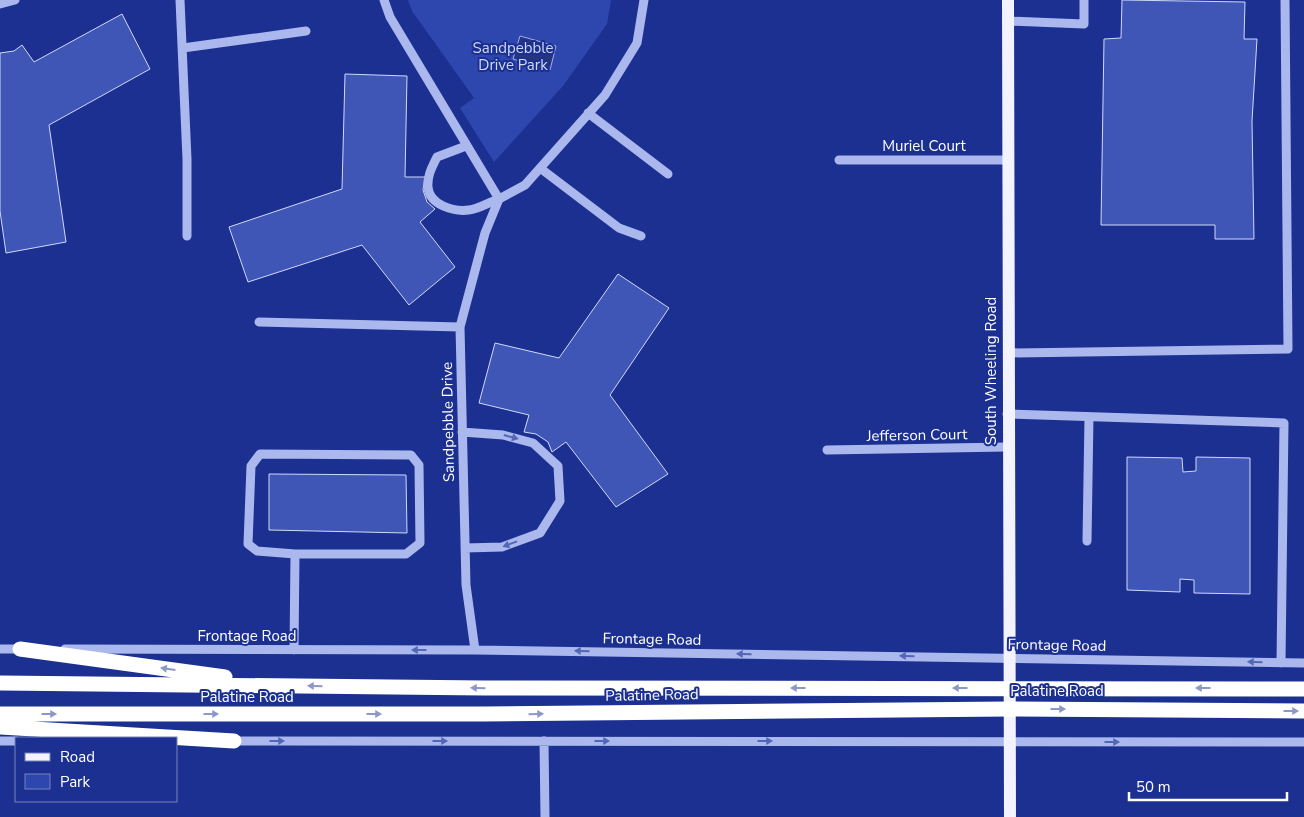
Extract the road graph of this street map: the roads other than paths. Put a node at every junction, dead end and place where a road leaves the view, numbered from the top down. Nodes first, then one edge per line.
1 (15, 0) edge
2 (180, 0) edge
3 (384, 0) edge
4 (644, 0) edge
5 (1008, 0) edge
6 (1084, 0) edge
7 (1285, 0) edge
8 (0, 4) edge
9 (1008, 21) junction
10 (306, 31) dead end
11 (183, 48) junction
12 (588, 113) junction
13 (466, 146) junction
14 (838, 160) dead end
15 (1009, 160) junction
16 (540, 168) junction
17 (668, 174) dead end
18 (498, 199) junction
19 (187, 236) dead end
20 (641, 236) dead end
21 (259, 322) dead end
22 (460, 327) junction
23 (1008, 353) junction
24 (1007, 414) junction
25 (1089, 417) junction
26 (462, 432) junction
27 (1007, 446) junction
28 (827, 450) dead end
29 (1087, 541) dead end
30 (464, 548) junction
31 (295, 554) junction
32 (0, 649) edge
33 (20, 649) junction
34 (294, 650) junction
35 (475, 650) junction
36 (1008, 657) junction
37 (1281, 663) junction
38 (1304, 663) edge
39 (0, 683) edge
40 (286, 686) junction
41 (1009, 688) junction
42 (1304, 689) edge
43 (1009, 708) junction
44 (1304, 711) edge
45 (0, 714) edge
46 (0, 726) edge
47 (172, 737) edge
48 (178, 737) edge
49 (0, 741) edge
50 (15, 741) edge
51 (178, 741) edge
52 (234, 741) junction
53 (544, 741) junction
54 (1011, 742) junction
55 (1304, 742) edge
56 (545, 817) edge
57 (1010, 817) edge

1 - 8 street
2 - 11 street
3 - 13 street
4 - 12 street
5 - 9 main road, South Wheeling Road
6 - 9 street
7 - 23 street
9 - 15 main road, South Wheeling Road
10 - 11 street
11 - 19 street
12 - 16 street
12 - 17 street
13 - 18 street
13 - 18 street
14 - 15 street, Muriel Court
15 - 23 main road, South Wheeling Road
16 - 18 street
16 - 20 street
18 - 22 street, Sandpebble Drive
21 - 22 street
22 - 26 street, Sandpebble Drive
23 - 24 main road, South Wheeling Road
24 - 25 street
24 - 27 main road, South Wheeling Road
25 - 29 street
25 - 37 street
26 - 30 street, Sandpebble Drive
26 -> 30 street
27 - 28 street, Jefferson Court
27 - 36 main road, South Wheeling Road
30 - 35 street, Sandpebble Drive
31 - 31 street
31 - 34 street
32 - 33 street, Frontage Road
33 - 34 street, Frontage Road
40 -> 33 highway
35 -> 34 street, Frontage Road
36 -> 35 street, Frontage Road
37 -> 36 street, Frontage Road
36 - 41 main road, South Wheeling Road
37 - 38 street, Frontage Road
39 - 40 highway, Palatine Road
41 -> 40 highway, Palatine Road
42 -> 41 highway, Palatine Road
41 - 43 main road, South Wheeling Road
43 -> 44 highway, Palatine Road
45 -> 43 highway, Palatine Road
43 - 54 main road, South Wheeling Road
46 - 47 highway
48 - 52 highway
49 - 50 street
51 - 52 street
52 -> 53 street
53 -> 54 street
53 - 56 street
54 -> 55 street
54 - 57 main road, South Wheeling Road

